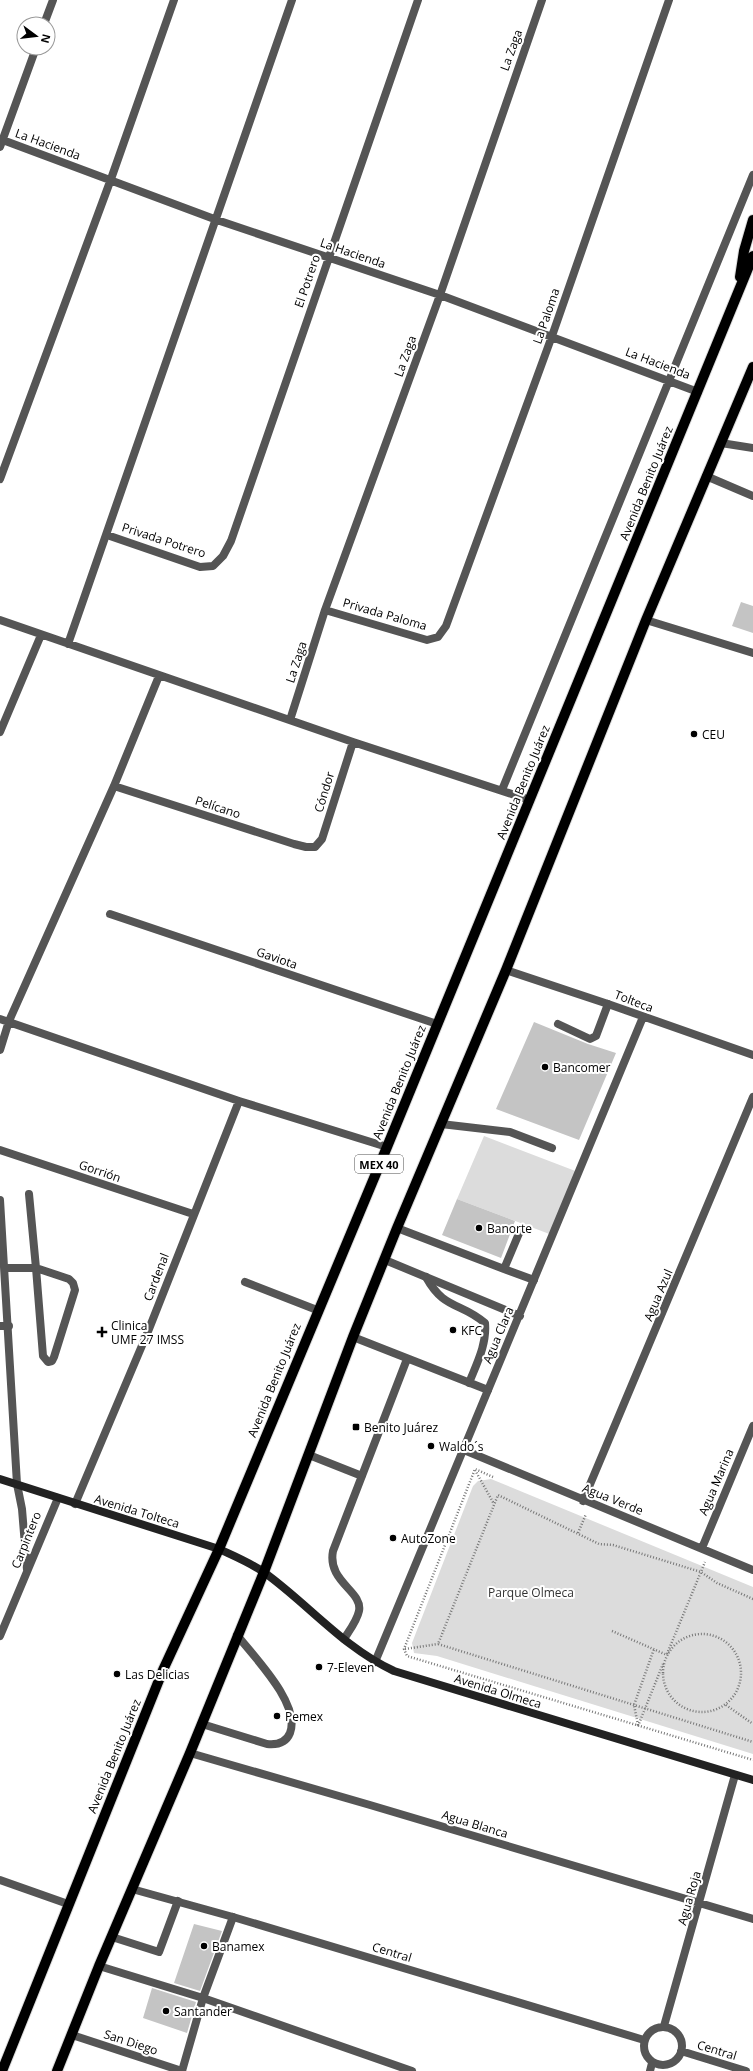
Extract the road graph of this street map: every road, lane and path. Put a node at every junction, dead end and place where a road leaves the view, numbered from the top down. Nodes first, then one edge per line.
1 (53, 0) edge
2 (174, 0) edge
3 (292, 0) edge
4 (418, 0) edge
5 (542, 0) edge
6 (669, 0) edge
7 (47, 16) edge
8 (33, 56) edge
9 (1, 142) edge
10 (753, 175) edge
11 (111, 179) junction
12 (217, 220) junction
13 (753, 220) edge
14 (328, 256) junction
15 (753, 256) edge
16 (440, 295) junction
17 (737, 296) junction
18 (552, 336) junction
19 (753, 367) edge
20 (668, 380) junction
21 (698, 392) junction
22 (721, 443) junction
23 (753, 448) edge
24 (706, 476) junction
25 (0, 479) edge
26 (753, 496) edge
27 (107, 535) junction
28 (213, 566) joint
29 (325, 610) junction
30 (0, 620) edge
31 (646, 620) junction
32 (42, 635) junction
33 (438, 637) joint
34 (68, 644) junction
35 (753, 653) edge
36 (159, 676) junction
37 (290, 720) junction
38 (0, 732) edge
39 (353, 742) junction
40 (114, 786) junction
41 (502, 790) junction
42 (530, 800) junction
43 (316, 846) joint
44 (110, 914) dead end
45 (506, 970) junction
46 (608, 1004) junction
47 (643, 1018) junction
48 (0, 1019) edge
49 (9, 1021) junction
50 (437, 1024) junction
51 (558, 1024) dead end
52 (0, 1050) edge
53 (753, 1056) edge
54 (753, 1097) edge
55 (239, 1101) junction
56 (441, 1124) junction
57 (387, 1147) junction
58 (552, 1148) dead end
59 (0, 1150) edge
60 (29, 1194) dead end
61 (0, 1200) edge
62 (193, 1214) junction
63 (397, 1228) junction
64 (520, 1231) dead end
65 (385, 1260) junction
66 (5, 1268) junction
67 (36, 1268) junction
68 (504, 1269) junction
69 (426, 1277) junction
70 (534, 1280) junction
71 (245, 1282) dead end
72 (317, 1310) junction
73 (520, 1316) junction
74 (0, 1326) edge
75 (9, 1326) junction
76 (353, 1337) junction
77 (407, 1359) junction
78 (470, 1383) junction
79 (488, 1390) junction
80 (753, 1426) edge
81 (464, 1450) junction
82 (309, 1455) junction
83 (475, 1469) junction
84 (362, 1476) junction
85 (496, 1478) dead end
86 (0, 1479) edge
87 (17, 1484) junction
88 (58, 1498) junction
89 (583, 1501) junction
90 (75, 1504) junction
91 (494, 1504) junction
92 (579, 1511) dead end
93 (586, 1514) junction
94 (593, 1517) dead end
95 (578, 1533) junction
96 (702, 1548) junction
97 (219, 1549) junction
98 (698, 1559) dead end
99 (705, 1562) junction
100 (712, 1565) dead end
101 (27, 1570) junction
102 (753, 1570) edge
103 (264, 1572) junction
104 (701, 1572) junction
105 (753, 1599) edge
106 (612, 1631) dead end
107 (0, 1636) edge
108 (237, 1636) junction
109 (344, 1639) junction
110 (438, 1644) junction
111 (404, 1649) junction
112 (654, 1649) junction
113 (667, 1655) junction
114 (375, 1662) junction
115 (634, 1705) junction
116 (726, 1705) junction
117 (645, 1708) junction
118 (202, 1724) junction
119 (753, 1724) edge
120 (638, 1726) junction
121 (753, 1742) edge
122 (190, 1753) junction
123 (753, 1760) edge
124 (735, 1775) junction
125 (753, 1780) edge
126 (0, 1880) edge
127 (132, 1888) junction
128 (178, 1901) junction
129 (700, 1903) junction
130 (68, 1904) junction
131 (233, 1917) junction
132 (753, 1919) edge
133 (112, 1937) junction
134 (99, 1966) junction
135 (203, 1998) junction
136 (664, 2026) junction
137 (72, 2035) junction
138 (644, 2040) junction
139 (681, 2052) junction
140 (651, 2067) edge
141 (2, 2071) edge
142 (57, 2071) edge
143 (182, 2071) edge
144 (412, 2071) edge
145 (746, 2071) edge

1 - 7 street
2 - 11 street
3 - 12 street
4 - 14 street, El Potrero
5 - 16 street, La Zaga
6 - 18 street, La Paloma
8 - 9 street
9 - 11 street, La Hacienda
10 - 20 street
11 - 12 street, La Hacienda
11 - 25 street
12 - 14 street, La Hacienda
12 - 27 street
13 - 17 main road
14 - 16 street, La Hacienda
14 - 28 street, El Potrero
15 - 17 main road, Avenida Benito Juárez / MEX 40
16 - 18 street, La Hacienda
16 - 29 street, La Zaga
17 - 21 main road, Avenida Benito Juárez / MEX 40
18 - 20 street, La Hacienda
18 - 33 street, La Paloma
19 - 22 main road, MEX 40
20 - 21 street, La Hacienda
20 - 41 street
21 - 42 main road, Avenida Benito Juárez / MEX 40
22 - 23 street
22 - 24 main road, MEX 40
24 - 26 street
24 - 31 main road, MEX 40
27 - 28 street, Privada Potrero
27 - 34 street
29 - 33 street, Privada Paloma
29 - 37 street, La Zaga
30 - 32 street
31 - 35 street
31 - 45 main road, MEX 40
32 - 34 street
32 - 38 street
34 - 36 street
36 - 37 street
36 - 40 street
37 - 39 street
39 - 41 street
39 - 43 street, Cóndor
40 - 43 street, Pelícano
40 - 49 street
41 - 42 street
42 - 50 main road, Avenida Benito Juárez / MEX 40
44 - 50 street, Gaviota
45 - 46 street, Tolteca
45 - 56 main road, MEX 40
46 - 47 street, Tolteca
46 - 51 street
47 - 53 street, Tolteca
47 - 70 street, Agua Clara
48 - 49 street
49 - 52 street
49 - 55 street
50 - 57 main road, Avenida Benito Juárez / MEX 40
54 - 89 street, Agua Azul
55 - 57 street
55 - 62 street, Cardenal
56 - 58 street
56 - 63 main road, MEX 40
57 - 72 main road, Avenida Benito Juárez / MEX 40
59 - 62 street, Gorrión
60 - 67 street
61 - 66 street
62 - 90 street, Cardenal
63 - 65 main road, MEX 40
63 - 68 street
64 - 68 street
65 - 69 street
65 - 76 main road, MEX 40
66 - 67 street
66 - 75 street
67 - 67 street
68 - 70 street
69 - 73 street
69 - 78 street
70 - 73 street, Agua Clara
71 - 72 street
72 - 97 main road, Avenida Benito Juárez / MEX 40
73 - 79 street, Agua Clara
74 - 75 street
75 - 87 street
76 - 77 street
76 - 82 main road, MEX 40
77 - 78 street
77 - 84 street
78 - 79 street
79 - 81 street, Agua Clara
80 - 96 street, Agua Marina
81 - 89 street, Agua Verde
81 - 114 street, Agua Clara
82 - 84 street
82 - 103 main road, MEX 40
83 - 85 path
83 - 91 path
83 - 111 path
84 - 109 street
86 - 87 street, Avenida Tolteca
87 - 88 street, Avenida Tolteca
87 - 101 street
88 - 90 street, Avenida Tolteca
88 - 101 street, Carpintero
89 - 96 street, Agua Verde
90 - 97 street, Avenida Tolteca
91 - 95 path
91 - 110 path
92 - 93 path
93 - 94 path
93 - 95 path
95 - 104 path
96 - 102 street, Agua Verde
97 - 103 street, Avenida Tolteca
97 - 130 main road, Avenida Benito Juárez / MEX 40
98 - 99 path
99 - 100 path
99 - 104 path
101 - 107 street, Carpintero
103 - 108 main road, MEX 40
103 - 109 street, Avenida Olmeca
104 - 105 path
104 - 113 path
106 - 112 path
108 - 118 main road, MEX 40
108 - 118 street
109 - 114 street, Avenida Olmeca
110 - 111 path
110 - 115 path
111 - 120 path
112 - 113 path
112 - 115 path
113 - 117 path
114 - 124 street, Avenida Olmeca
115 - 117 path
115 - 120 path
116 - 116 path
116 - 119 path
117 - 120 path
117 - 121 path
118 - 122 main road, MEX 40
120 - 123 path
122 - 127 main road, MEX 40
122 - 129 street, Agua Blanca
124 - 125 street, Avenida Olmeca
124 - 129 street, Agua Roja
126 - 130 street
127 - 128 street, Central
127 - 133 main road, MEX 40
128 - 131 street, Central
128 - 133 street
129 - 132 street, Agua Blanca
129 - 136 street, Agua Roja
130 - 141 main road, Avenida Benito Juárez / MEX 40
131 - 135 street
131 - 138 street, Central
133 - 134 main road, MEX 40
134 - 135 street
134 - 137 main road, MEX 40
135 - 143 street
135 - 144 street
136 - 138 street
136 - 139 street
137 - 142 main road, MEX 40
137 - 143 street, San Diego
138 - 140 street
139 - 140 street
139 - 145 street, Central

